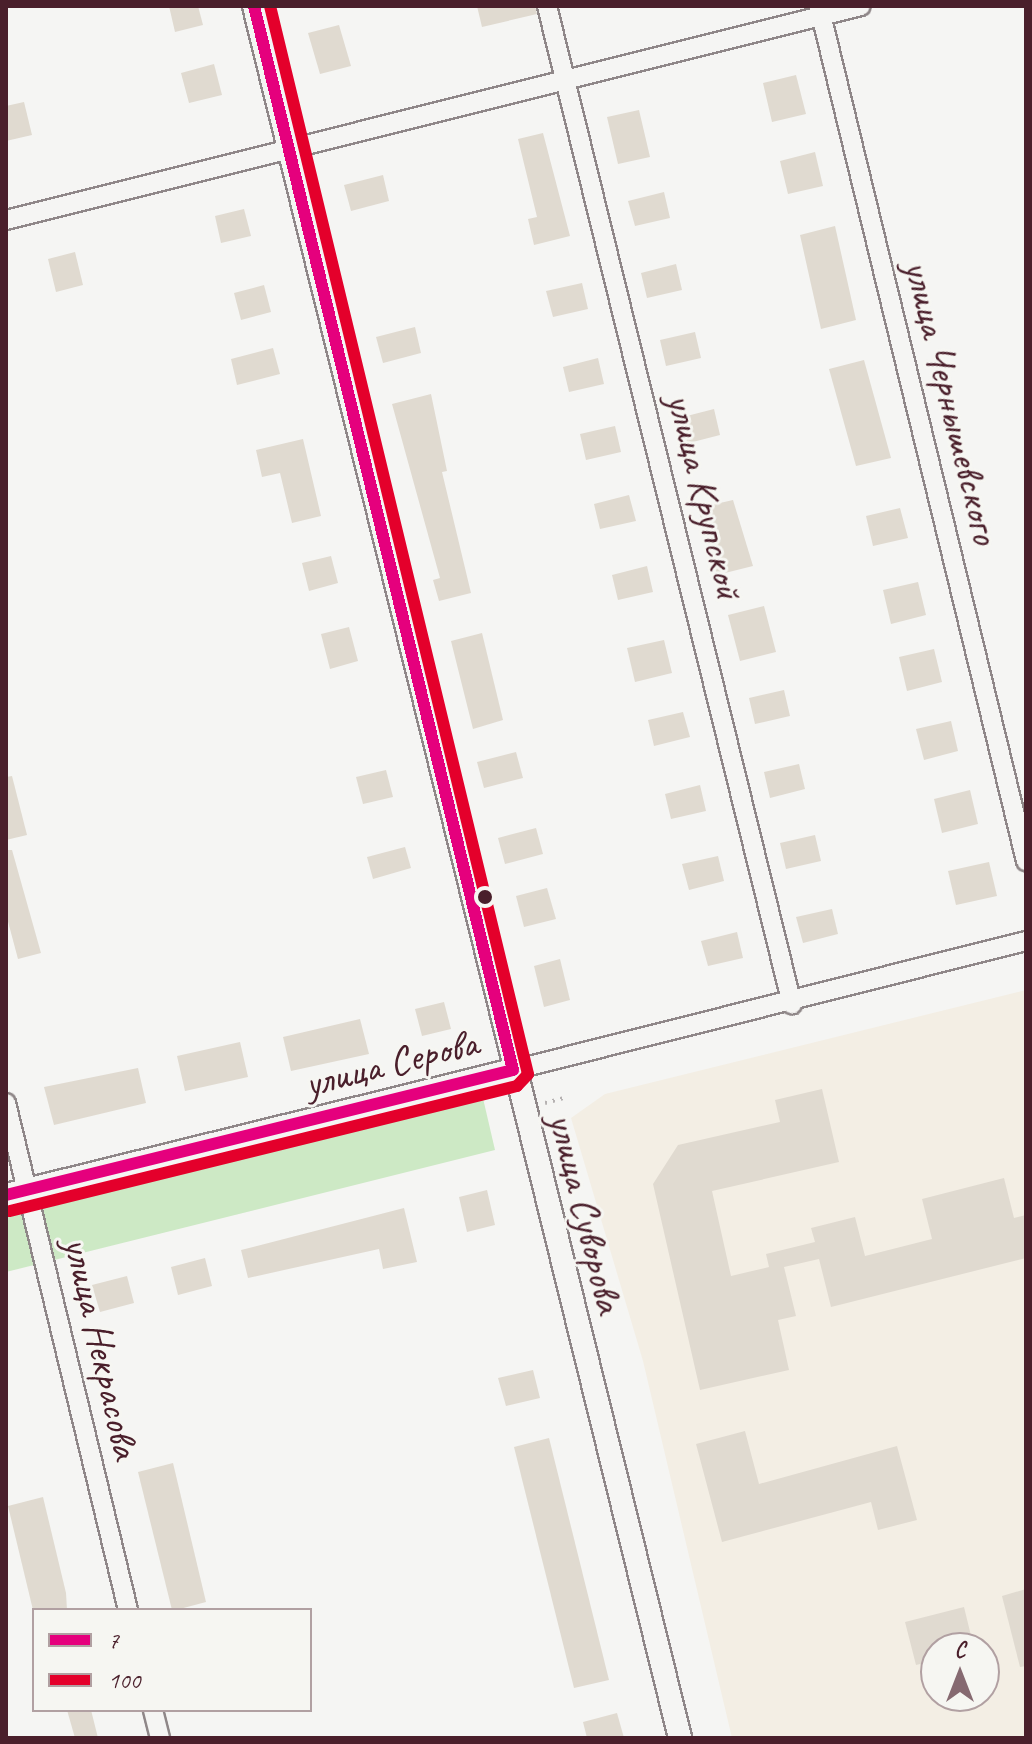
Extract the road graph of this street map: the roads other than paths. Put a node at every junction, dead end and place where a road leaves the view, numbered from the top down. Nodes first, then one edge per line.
1 (254, 6) edge
2 (547, 6) edge
3 (861, 6) edge
4 (820, 11) edge
5 (566, 80) junction
6 (290, 149) junction
7 (6, 220) edge
8 (1026, 861) edge
9 (1026, 941) edge
10 (792, 1004) junction
11 (513, 1070) junction
12 (6, 1103) edge
13 (17, 1192) edge
14 (127, 1608) edge
15 (154, 1712) edge
16 (160, 1738) edge
17 (680, 1738) edge

1 - 6 street, улица Суворова
2 - 5 street, улица Крупской
3 - 4 street
4 - 5 street
4 - 8 street, улица Чернышевского
5 - 6 street
5 - 10 street, улица Крупской
6 - 7 street
6 - 11 street, улица Суворова
9 - 10 street, улица Серова
10 - 11 street, улица Серова
11 - 13 street, улица Серова
11 - 17 street, улица Суворова
12 - 13 street, улица Некрасова
13 - 14 street, улица Некрасова
15 - 16 street

